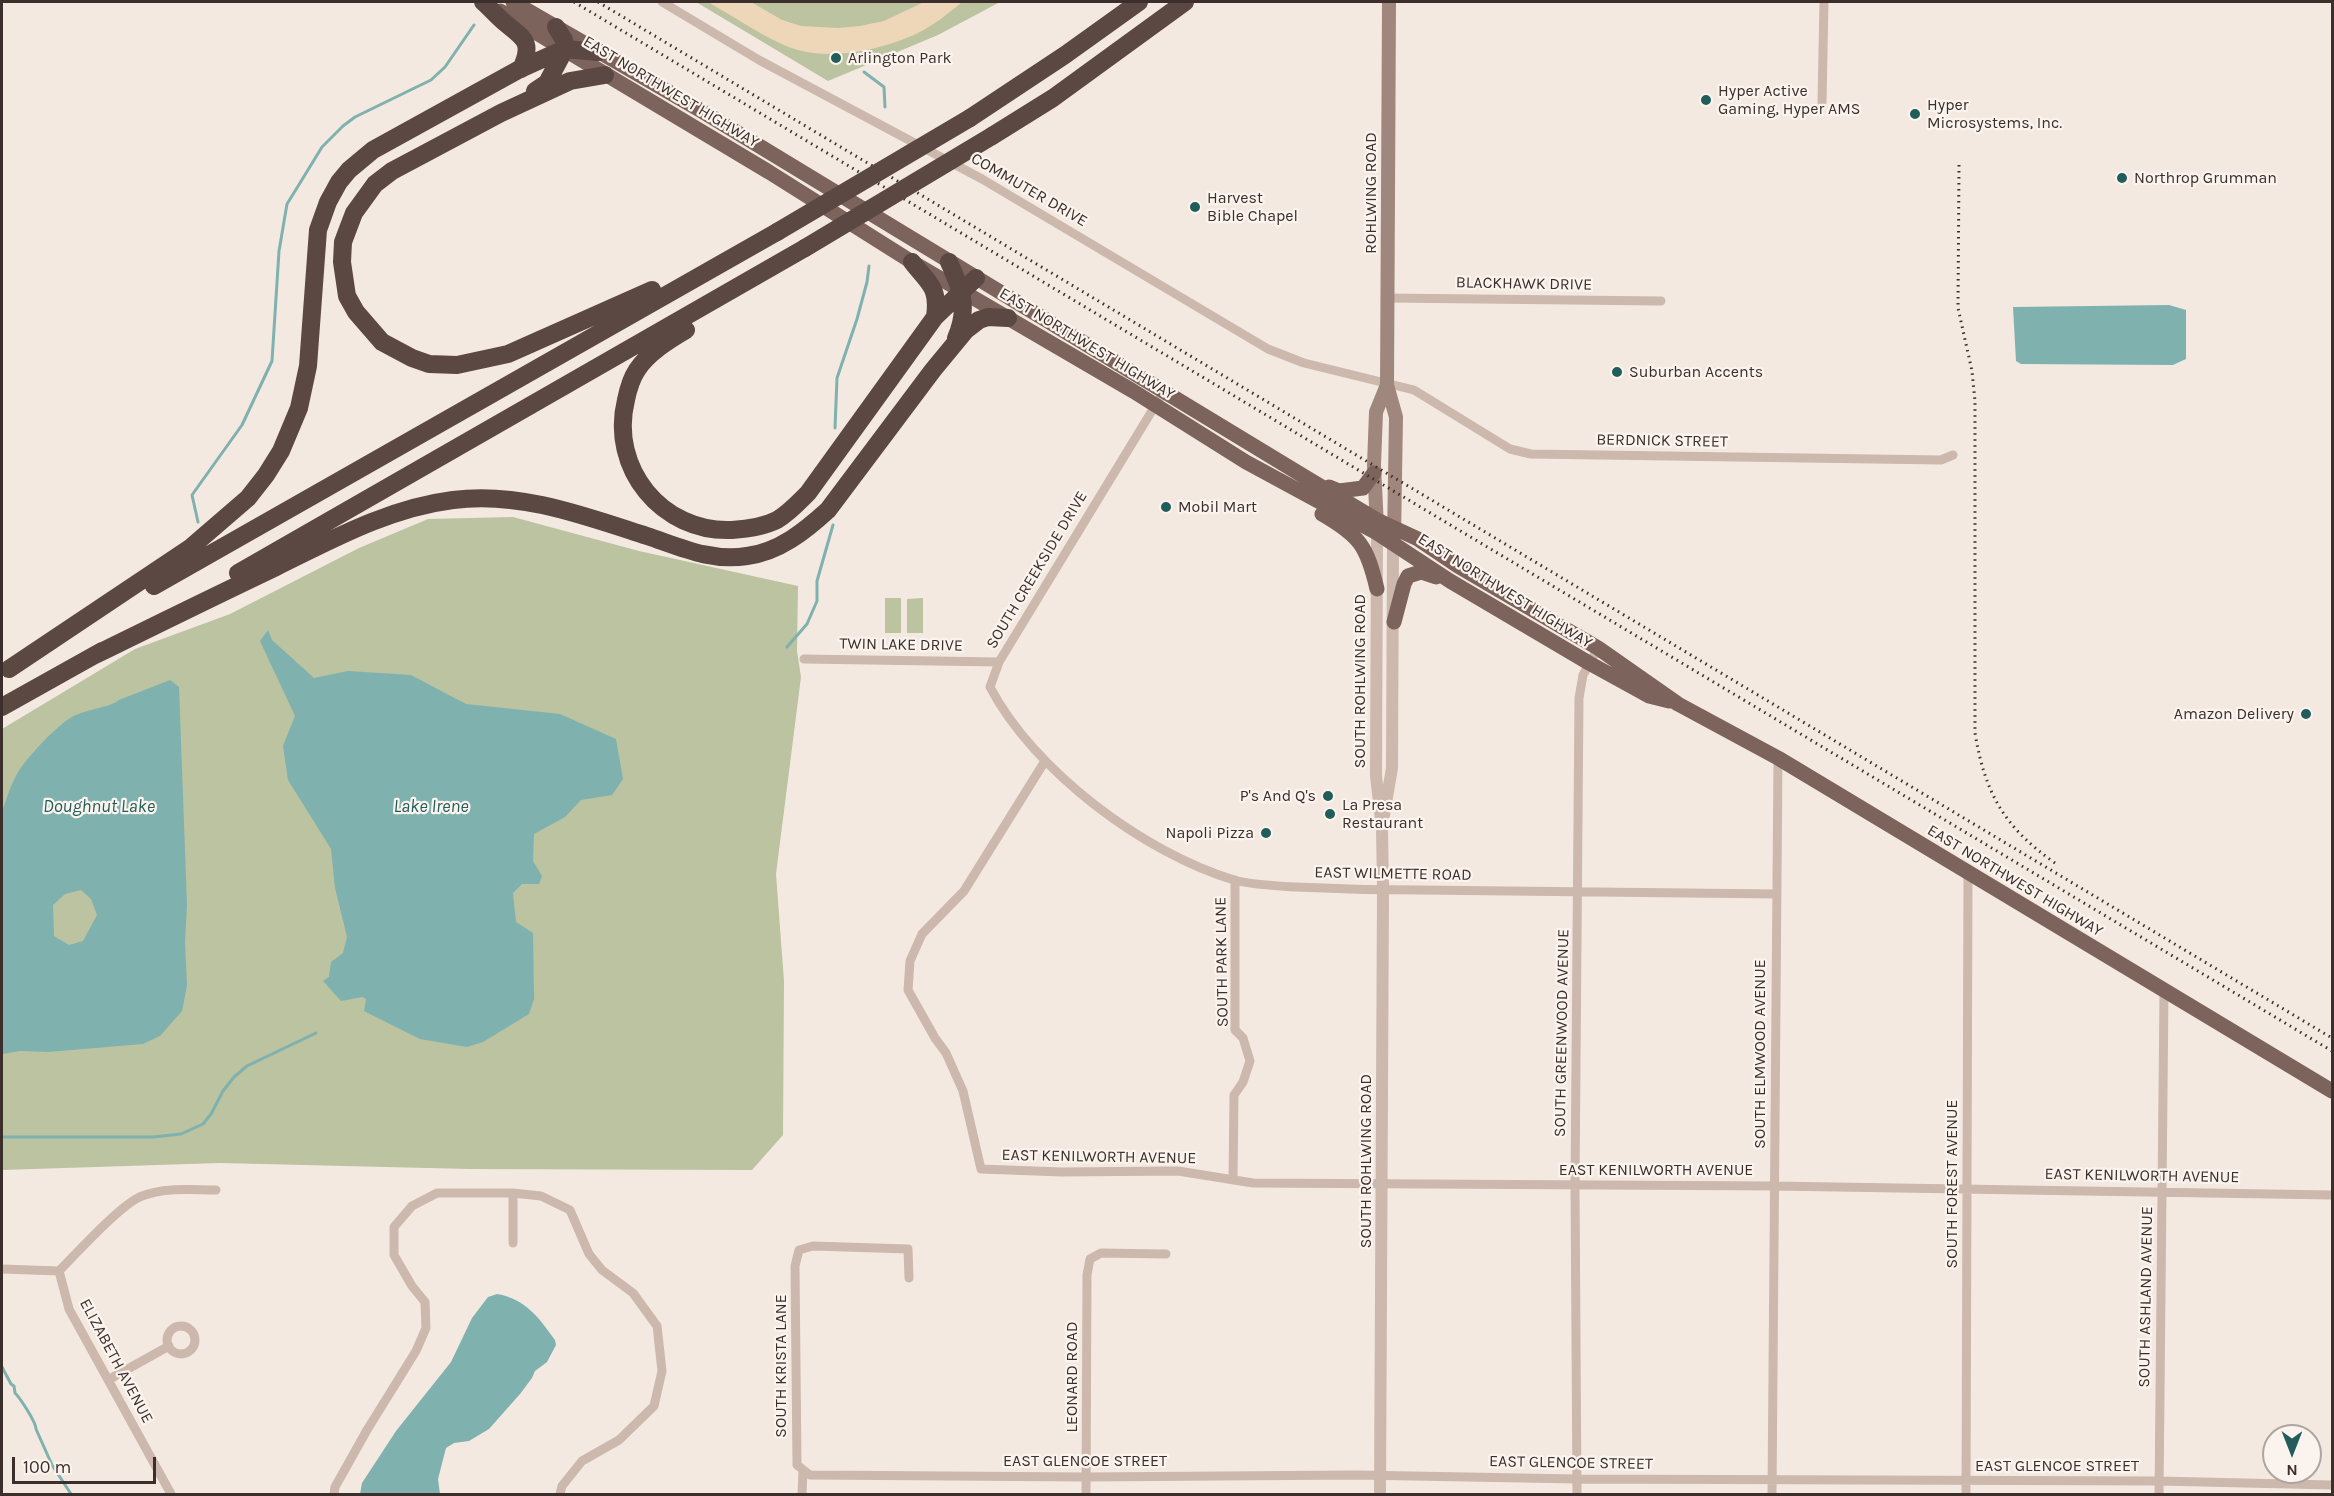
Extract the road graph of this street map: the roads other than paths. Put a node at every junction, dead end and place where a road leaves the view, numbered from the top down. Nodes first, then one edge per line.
1 (483, 2) edge
2 (513, 2) edge
3 (662, 2) edge
4 (1138, 2) edge
5 (1185, 2) edge
6 (1389, 2) edge
7 (1824, 2) edge
8 (556, 27) junction
9 (564, 49) junction
10 (598, 52) junction
11 (521, 69) junction
12 (605, 75) junction
13 (1822, 102) dead end
14 (501, 113) junction
15 (744, 249) junction
16 (912, 262) junction
17 (949, 262) joint
18 (778, 263) junction
19 (969, 284) junction
20 (1387, 298) junction
21 (1661, 301) dead end
22 (935, 317) junction
23 (1008, 318) junction
24 (953, 345) junction
25 (1387, 385) junction
26 (1164, 391) junction
27 (1155, 405) junction
28 (1953, 455) dead end
29 (1246, 462) junction
30 (1374, 473) junction
31 (1310, 480) junction
32 (1377, 527) junction
33 (1394, 536) junction
34 (1450, 581) junction
35 (1377, 589) junction
36 (1394, 622) junction
37 (1598, 648) junction
38 (93, 656) junction
39 (804, 659) dead end
40 (999, 662) junction
41 (1589, 663) junction
42 (5, 671) edge
43 (1678, 704) junction
44 (2, 707) edge
45 (1778, 758) junction
46 (1046, 761) junction
47 (1382, 828) junction
48 (1968, 873) junction
49 (1235, 880) junction
50 (1383, 890) junction
51 (1578, 892) junction
52 (1777, 894) junction
53 (2164, 992) junction
54 (2332, 1091) edge
55 (1233, 1180) junction
56 (1382, 1184) junction
57 (1575, 1185) junction
58 (1774, 1186) junction
59 (1966, 1188) junction
60 (216, 1190) dead end
61 (2162, 1192) junction
62 (513, 1193) junction
63 (2332, 1195) edge
64 (513, 1244) dead end
65 (1166, 1254) dead end
66 (2, 1269) edge
67 (59, 1271) junction
68 (909, 1278) dead end
69 (169, 1346) dead end
70 (108, 1380) junction
71 (806, 1473) junction
72 (1380, 1475) junction
73 (1086, 1477) junction
74 (1577, 1479) junction
75 (1772, 1480) junction
76 (1966, 1480) junction
77 (2159, 1481) junction
78 (2332, 1485) edge
79 (171, 1494) edge
80 (334, 1494) edge
81 (560, 1494) edge
82 (802, 1494) edge
83 (1086, 1494) edge
84 (1380, 1494) edge
85 (1577, 1494) edge
86 (1772, 1494) edge
87 (1966, 1494) edge
88 (2159, 1494) edge

1 - 9 main road, EAST NORTHWEST HIGHWAY
1 - 11 highway
2 - 8 main road, EAST NORTHWEST HIGHWAY
3 - 25 street, COMMUTER DRIVE
4 - 15 highway, bridge
5 - 18 highway, bridge
6 - 20 main road, ROHLWING ROAD
7 - 13 street
8 - 9 highway
8 - 10 main road, EAST NORTHWEST HIGHWAY
9 - 10 highway
9 - 11 highway
9 - 12 main road, EAST NORTHWEST HIGHWAY
9 - 14 highway
10 - 17 main road, EAST NORTHWEST HIGHWAY
11 - 42 highway
12 - 14 highway
12 - 16 main road, EAST NORTHWEST HIGHWAY
14 - 15 highway
15 - 42 highway
16 - 19 main road, EAST NORTHWEST HIGHWAY
16 - 22 highway
17 - 19 highway
18 - 22 highway
18 - 38 highway
19 - 22 highway
19 - 23 main road, EAST NORTHWEST HIGHWAY
19 - 24 highway
19 - 26 main road, EAST NORTHWEST HIGHWAY
20 - 21 street, BLACKHAWK DRIVE
20 - 25 main road, ROHLWING ROAD
23 - 24 highway
23 - 27 main road, EAST NORTHWEST HIGHWAY
24 - 38 highway
25 - 28 street, BERDNICK STREET
25 - 30 main road, ROHLWING ROAD
25 - 33 main road, ROHLWING ROAD
26 - 27 street, SOUTH CREEKSIDE DRIVE
26 - 31 main road, EAST NORTHWEST HIGHWAY
27 - 29 main road, EAST NORTHWEST HIGHWAY
27 - 40 street, SOUTH CREEKSIDE DRIVE
29 - 32 main road, EAST NORTHWEST HIGHWAY
29 - 35 main road
30 - 31 main road
30 - 32 main road, ROHLWING ROAD
31 - 32 main road, EAST NORTHWEST HIGHWAY
32 - 33 main road, EAST NORTHWEST HIGHWAY
32 - 35 street, SOUTH ROHLWING ROAD
33 - 34 main road, EAST NORTHWEST HIGHWAY
33 - 36 street, SOUTH ROHLWING ROAD
33 - 37 main road, EAST NORTHWEST HIGHWAY
34 - 36 main road
34 - 41 main road, EAST NORTHWEST HIGHWAY
35 - 47 street, SOUTH ROHLWING ROAD
36 - 47 street, SOUTH ROHLWING ROAD
37 - 41 street, SOUTH GREENWOOD AVENUE
37 - 43 main road, EAST NORTHWEST HIGHWAY
38 - 44 highway
39 - 40 street, TWIN LAKE DRIVE
40 - 46 street, SOUTH CREEKSIDE DRIVE
41 - 43 main road, EAST NORTHWEST HIGHWAY
41 - 51 street, SOUTH GREENWOOD AVENUE
43 - 45 main road, EAST NORTHWEST HIGHWAY
45 - 48 main road, EAST NORTHWEST HIGHWAY
45 - 52 street, SOUTH ELMWOOD AVENUE
46 - 49 street, EAST WILMETTE ROAD
46 - 55 street, EAST KENILWORTH AVENUE
47 - 50 street, SOUTH ROHLWING ROAD
48 - 53 main road, EAST NORTHWEST HIGHWAY
48 - 59 street, SOUTH FOREST AVENUE
49 - 50 street, EAST WILMETTE ROAD
49 - 55 street, SOUTH PARK LANE
50 - 51 street, EAST WILMETTE ROAD
50 - 56 street, SOUTH ROHLWING ROAD
51 - 52 street, EAST WILMETTE ROAD
51 - 57 street, SOUTH GREENWOOD AVENUE
52 - 58 street, SOUTH ELMWOOD AVENUE
53 - 54 main road, EAST NORTHWEST HIGHWAY
53 - 61 street, SOUTH ASHLAND AVENUE
55 - 56 street, EAST KENILWORTH AVENUE
56 - 57 street, EAST KENILWORTH AVENUE
56 - 72 street, SOUTH ROHLWING ROAD
57 - 58 street, EAST KENILWORTH AVENUE
57 - 74 street, SOUTH GREENWOOD AVENUE
58 - 59 street, EAST KENILWORTH AVENUE
58 - 75 street, SOUTH ELMWOOD AVENUE
59 - 61 street, EAST KENILWORTH AVENUE
59 - 76 street, SOUTH FOREST AVENUE
60 - 67 street
61 - 63 street, EAST KENILWORTH AVENUE
61 - 77 street, SOUTH ASHLAND AVENUE
62 - 64 street
62 - 80 street
62 - 81 street
65 - 73 street, LEONARD ROAD
66 - 67 street
67 - 70 street, ELIZABETH AVENUE
68 - 71 street, SOUTH KRISTA LANE
69 - 70 street
70 - 79 street, ELIZABETH AVENUE
71 - 73 street, EAST GLENCOE STREET
71 - 82 street
72 - 73 street, EAST GLENCOE STREET
72 - 74 street, EAST GLENCOE STREET
72 - 84 street, SOUTH ROHLWING ROAD
73 - 83 street, LEONARD ROAD
74 - 75 street, EAST GLENCOE STREET
74 - 85 street, SOUTH GREENWOOD AVENUE
75 - 76 street, EAST GLENCOE STREET
75 - 86 street, SOUTH ELMWOOD AVENUE
76 - 77 street, EAST GLENCOE STREET
76 - 87 street, SOUTH FOREST AVENUE
77 - 78 street, EAST GLENCOE STREET
77 - 88 street, SOUTH ASHLAND AVENUE

